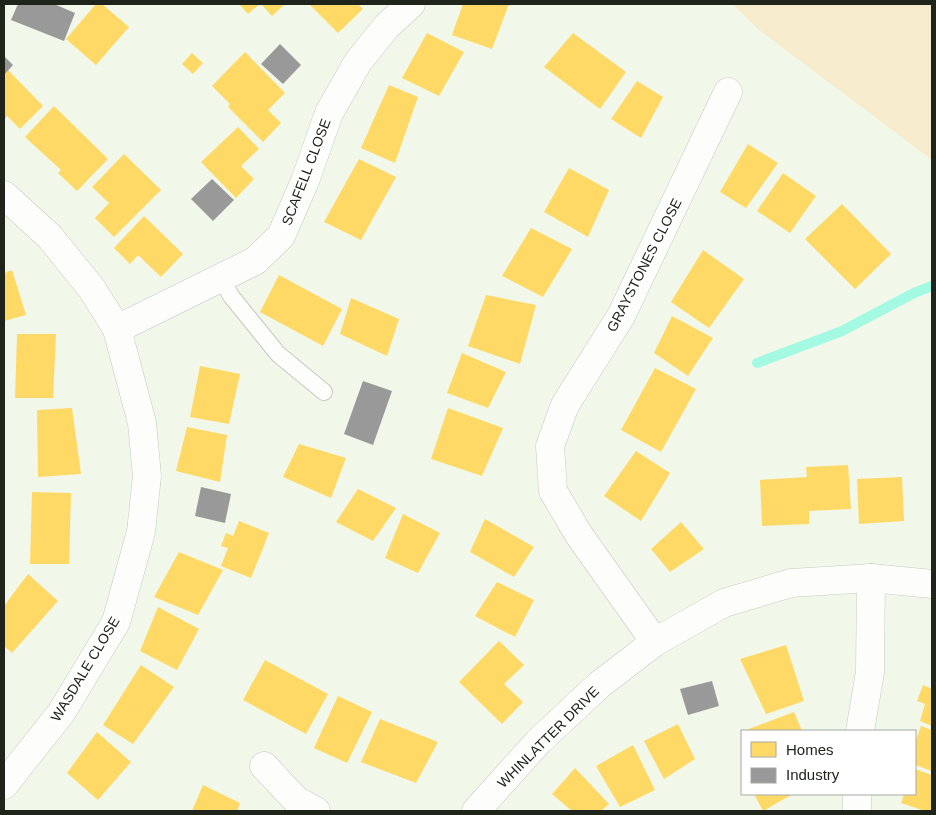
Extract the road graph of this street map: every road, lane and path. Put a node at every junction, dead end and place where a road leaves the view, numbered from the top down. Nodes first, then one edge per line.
1 (410, 4) edge
2 (728, 92) dead end
3 (4, 195) edge
4 (221, 278) junction
5 (117, 329) junction
6 (324, 392) dead end
7 (871, 578) junction
8 (932, 584) edge
9 (655, 642) junction
10 (860, 730) edge
11 (264, 766) dead end
12 (4, 785) edge
13 (857, 795) edge
14 (316, 811) edge
15 (476, 811) edge
16 (857, 811) edge

1 - 4 street, SCAFELL CLOSE
2 - 9 street, GRAYSTONES CLOSE
3 - 5 street, WASDALE CLOSE
4 - 5 street, SCAFELL CLOSE
4 - 6 lane
5 - 12 street, WASDALE CLOSE
7 - 8 street, WHINLATTER DRIVE
7 - 9 street, WHINLATTER DRIVE
7 - 10 street
9 - 15 street, WHINLATTER DRIVE
11 - 14 street
13 - 16 street

